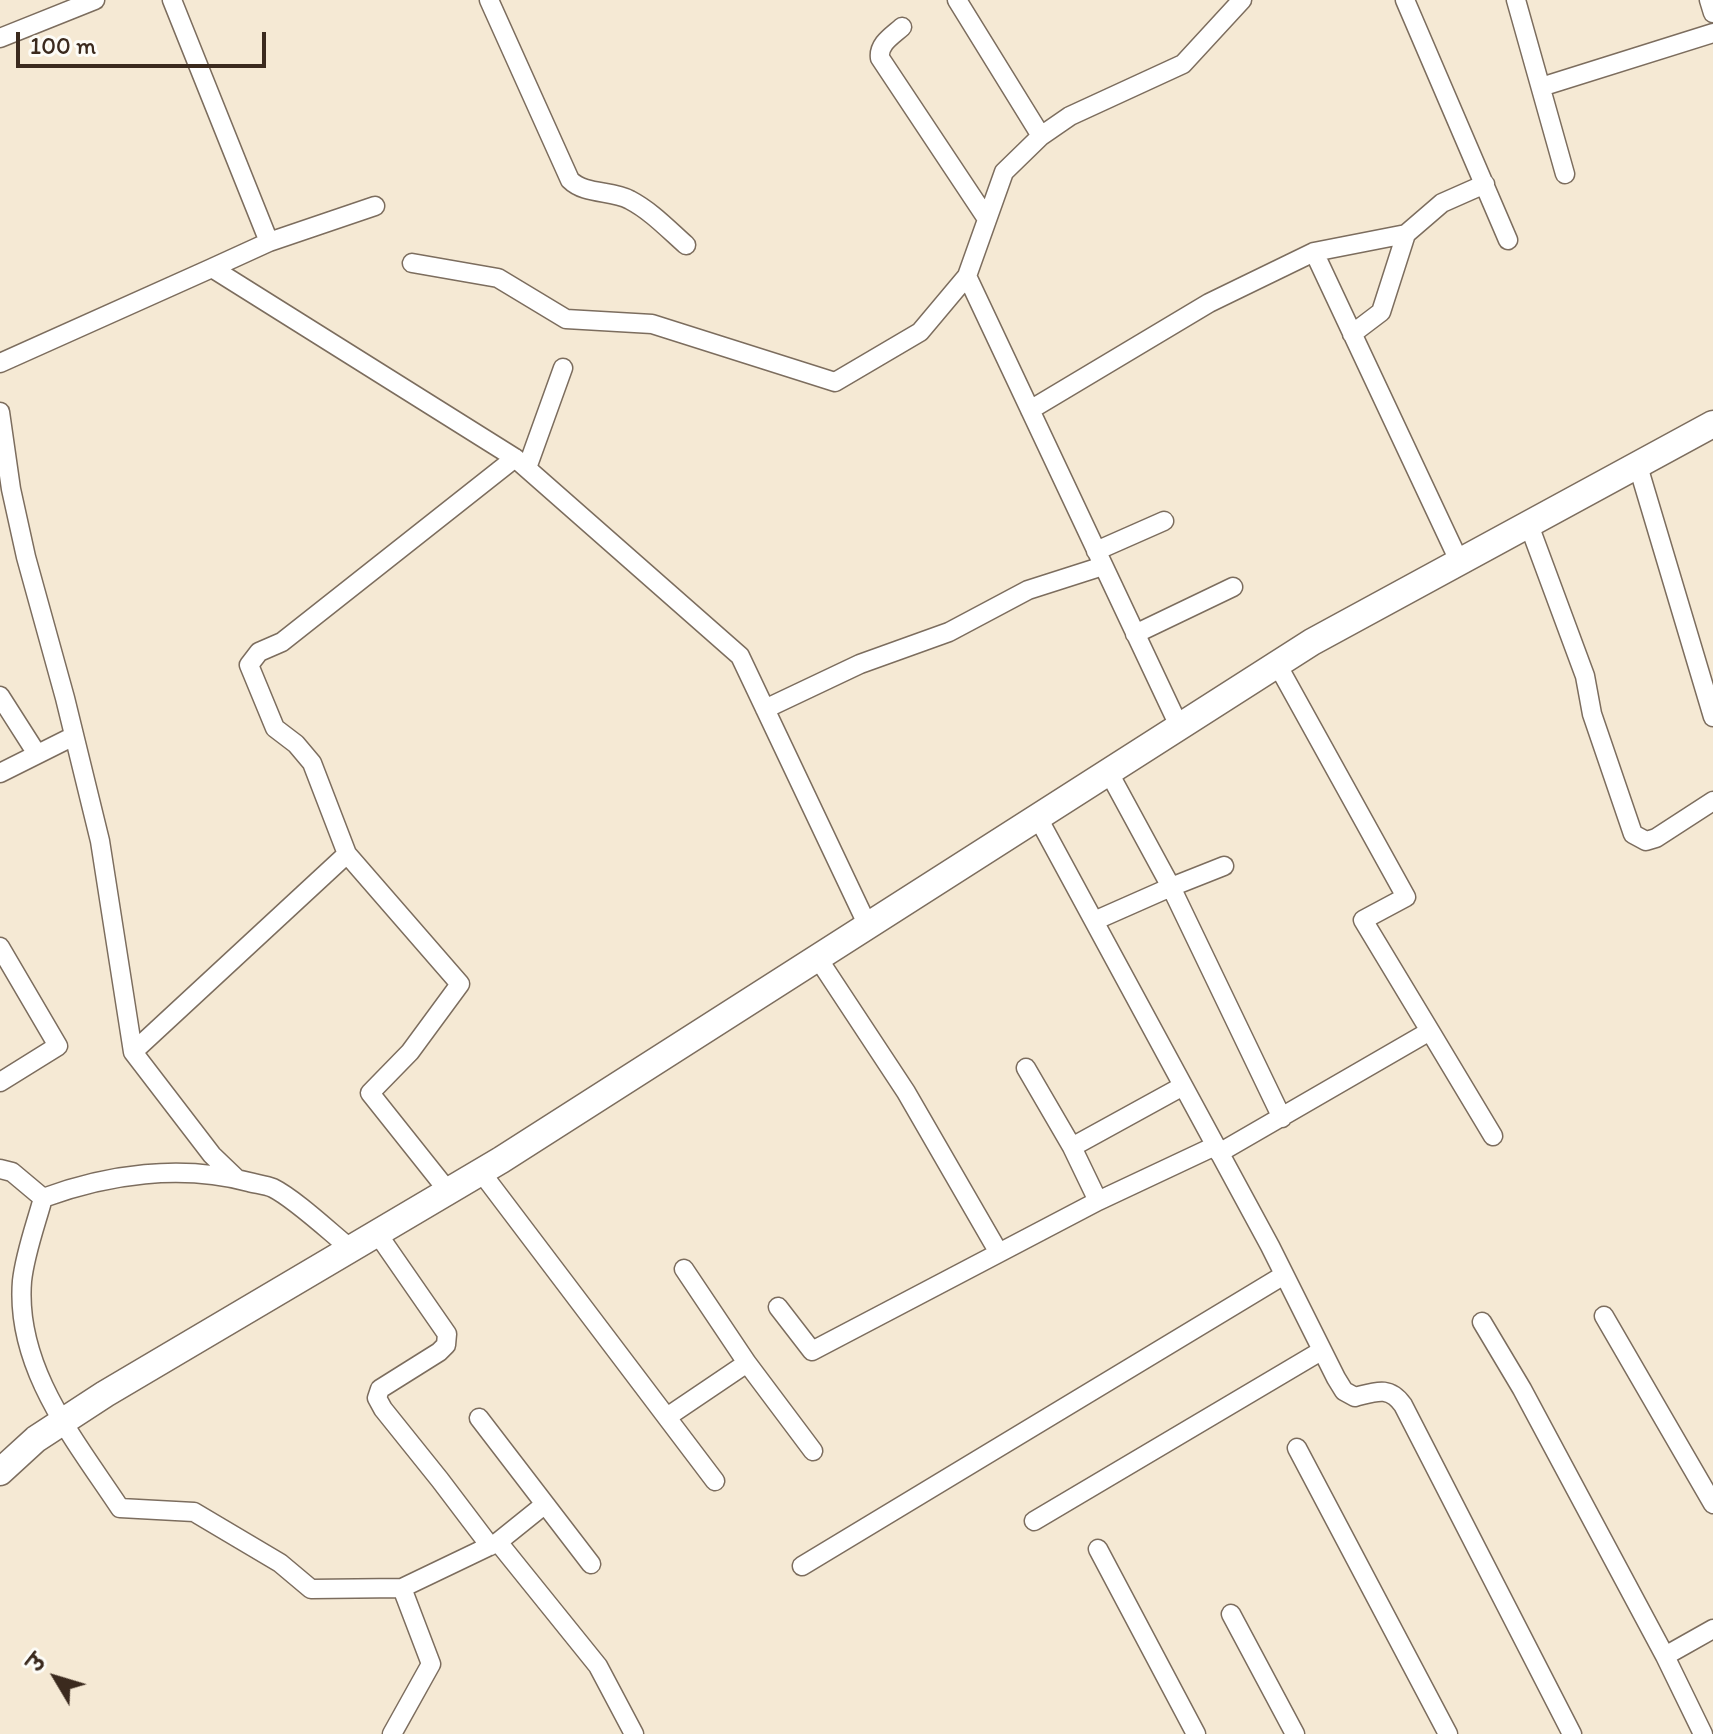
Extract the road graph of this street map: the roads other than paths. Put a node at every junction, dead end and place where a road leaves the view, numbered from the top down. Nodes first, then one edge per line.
1 (95, 0) edge
2 (172, 0) edge
3 (489, 0) edge
4 (957, 0) edge
5 (1242, 0) edge
6 (1405, 0) edge
7 (1516, 0) edge
8 (1709, 0) edge
9 (1713, 13) edge
10 (902, 27) dead end
11 (1713, 33) edge
12 (0, 38) edge
13 (1541, 87) junction
14 (1041, 136) junction
15 (1565, 174) dead end
16 (1485, 184) junction
17 (375, 206) dead end
18 (987, 219) junction
19 (1406, 234) junction
20 (1508, 240) dead end
21 (269, 242) junction
22 (686, 245) dead end
23 (1314, 252) junction
24 (412, 263) dead end
25 (212, 268) junction
26 (967, 276) junction
27 (1352, 334) junction
28 (0, 363) edge
29 (563, 368) dead end
30 (1030, 410) junction
31 (0, 412) edge
32 (1713, 424) edge
33 (521, 463) junction
34 (1638, 466) junction
35 (1164, 521) dead end
36 (1529, 525) junction
37 (1100, 559) junction
38 (1460, 563) junction
39 (1233, 587) dead end
40 (1135, 634) junction
41 (1277, 664) junction
42 (0, 696) edge
43 (765, 709) junction
44 (1713, 717) edge
45 (1179, 726) junction
46 (74, 736) junction
47 (37, 754) junction
48 (1108, 771) junction
49 (0, 773) edge
50 (1713, 801) edge
51 (1037, 816) junction
52 (347, 854) junction
53 (1224, 866) dead end
54 (1171, 887) junction
55 (1094, 921) junction
56 (867, 924) junction
57 (0, 947) edge
58 (817, 957) junction
59 (1430, 1031) junction
60 (133, 1052) junction
61 (1026, 1068) dead end
62 (0, 1082) edge
63 (1183, 1086) junction
64 (1282, 1118) junction
65 (1493, 1136) dead end
66 (1072, 1147) junction
67 (1217, 1150) junction
68 (0, 1169) edge
69 (481, 1172) junction
70 (236, 1178) junction
71 (448, 1191) junction
72 (43, 1198) junction
73 (1098, 1201) junction
74 (377, 1233) junction
75 (351, 1249) junction
76 (999, 1253) junction
77 (684, 1269) dead end
78 (1284, 1275) junction
79 (778, 1307) dead end
80 (1604, 1316) dead end
81 (1482, 1322) dead end
82 (1321, 1351) junction
83 (747, 1363) junction
84 (667, 1417) junction
85 (479, 1418) dead end
86 (62, 1422) junction
87 (1297, 1448) dead end
88 (813, 1451) dead end
89 (0, 1472) edge
90 (715, 1481) dead end
91 (1713, 1504) edge
92 (544, 1505) junction
93 (1034, 1521) dead end
94 (494, 1544) junction
95 (1098, 1549) dead end
96 (591, 1564) dead end
97 (802, 1566) dead end
98 (402, 1588) junction
99 (1231, 1614) dead end
100 (1713, 1629) edge
101 (1665, 1656) junction
102 (392, 1734) edge
103 (634, 1734) edge
104 (1196, 1734) edge
105 (1295, 1734) edge
106 (1448, 1734) edge
107 (1572, 1734) edge
108 (1703, 1734) edge

1 - 12 street
2 - 21 street
3 - 22 street
4 - 14 street
5 - 14 street
6 - 16 street
7 - 13 street
8 - 9 street
10 - 18 street
11 - 13 street
13 - 15 street
14 - 18 street
16 - 19 street
16 - 20 street
17 - 21 street
18 - 26 street
19 - 23 street
19 - 27 street
21 - 25 street
23 - 27 street
23 - 30 street
24 - 26 street
25 - 28 street
25 - 33 street
26 - 30 street
27 - 38 street
29 - 33 street
30 - 37 street
31 - 46 street
32 - 34 street
33 - 43 street
33 - 52 street
34 - 36 street
34 - 44 street
35 - 37 street
36 - 38 street
36 - 50 street
37 - 40 street
37 - 43 street
38 - 41 street
39 - 40 street
40 - 45 street
41 - 45 street
41 - 59 street
42 - 47 street
43 - 56 street
45 - 48 street
46 - 47 street
46 - 60 street
47 - 49 street
48 - 51 street
48 - 54 street
51 - 55 street
51 - 56 street
52 - 60 street
52 - 71 street
53 - 54 street
54 - 55 street
54 - 64 street
55 - 63 street
56 - 58 street
57 - 62 street
58 - 69 street
58 - 76 street
59 - 64 street
59 - 65 street
60 - 70 street
61 - 66 street
63 - 66 street
63 - 67 street
64 - 67 street
66 - 73 street
67 - 73 street
67 - 78 street
68 - 72 street
69 - 71 street
69 - 84 street
70 - 72 street
70 - 75 street
71 - 74 street
72 - 86 street
73 - 76 street
74 - 75 street
74 - 94 street
75 - 86 street
76 - 79 street
77 - 83 street
78 - 82 street
78 - 97 street
80 - 91 street
81 - 101 street
82 - 93 street
82 - 107 street
83 - 84 street
83 - 88 street
84 - 90 street
85 - 92 street
86 - 89 street
86 - 98 street
87 - 106 street
92 - 94 street
92 - 96 street
94 - 98 street
94 - 103 street
95 - 104 street
98 - 102 street
99 - 105 street
100 - 101 street
101 - 108 street

